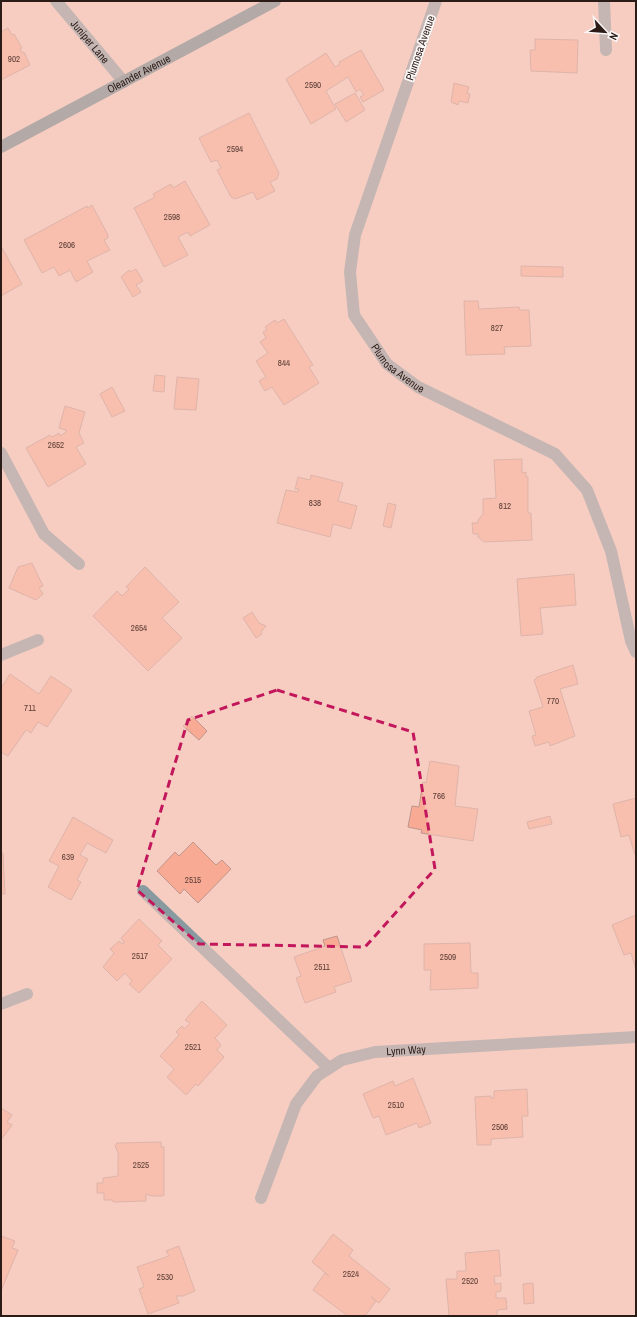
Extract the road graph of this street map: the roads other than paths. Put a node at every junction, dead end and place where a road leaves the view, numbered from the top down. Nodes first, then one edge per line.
1 (56, 1) edge
2 (276, 1) edge
3 (436, 1) edge
4 (604, 1) edge
5 (606, 50) dead end
6 (124, 82) junction
7 (1, 147) edge
8 (1, 453) edge
9 (79, 564) dead end
10 (38, 640) dead end
11 (636, 652) edge
12 (1, 655) edge
13 (143, 890) dead end
14 (27, 994) dead end
15 (1, 1004) edge
16 (636, 1037) edge
17 (329, 1068) junction
18 (261, 1198) dead end

1 - 6 street, Juniper Lane
2 - 6 street, Oleander Avenue
3 - 11 street, Plumosa Avenue
4 - 5 street
6 - 7 street, Oleander Avenue
8 - 9 street
10 - 12 street
13 - 17 street
14 - 15 street
16 - 17 street, Lynn Way
17 - 18 street, Lynn Way

